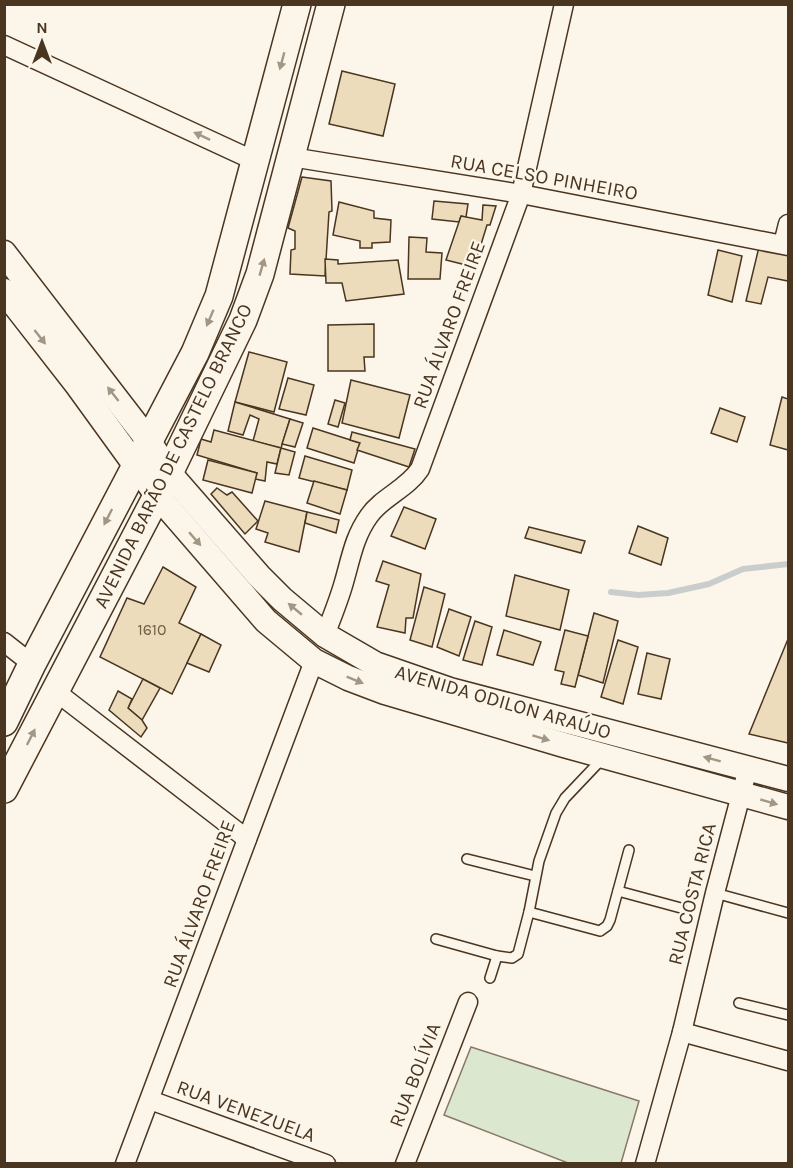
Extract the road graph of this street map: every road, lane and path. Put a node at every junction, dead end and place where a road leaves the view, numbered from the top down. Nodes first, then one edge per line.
1 (297, 4) edge
2 (332, 4) edge
3 (564, 4) edge
4 (4, 45) edge
5 (291, 157) junction
6 (255, 161) junction
7 (521, 194) junction
8 (789, 224) edge
9 (786, 245) edge
10 (4, 253) edge
11 (4, 291) edge
12 (148, 440) junction
13 (135, 465) junction
14 (163, 484) junction
15 (325, 635) junction
16 (4, 642) edge
17 (314, 661) junction
18 (32, 664) junction
19 (55, 692) junction
20 (4, 722) edge
21 (605, 756) junction
22 (748, 768) junction
23 (789, 779) edge
24 (4, 789) edge
25 (740, 794) junction
26 (789, 807) edge
27 (247, 838) junction
28 (629, 850) dead end
29 (467, 859) dead end
30 (535, 876) junction
31 (618, 891) junction
32 (715, 893) junction
33 (681, 908) dead end
34 (529, 912) junction
35 (789, 913) edge
36 (436, 939) dead end
37 (496, 956) junction
38 (490, 978) dead end
39 (468, 1002) dead end
40 (739, 1003) dead end
41 (789, 1015) edge
42 (682, 1032) junction
43 (789, 1061) edge
44 (150, 1100) junction
45 (125, 1164) edge
46 (326, 1164) edge
47 (405, 1164) edge
48 (645, 1164) edge

1 -> 6 main road, AVENIDA BARÃO DE CASTELO BRANCO
2 - 5 main road, AVENIDA BARÃO DE CASTELO BRANCO
3 - 7 street, RUA ÁLVARO FREIRE
6 -> 4 street
5 - 7 street, RUA CELSO PINHEIRO
14 -> 5 main road, AVENIDA BARÃO DE CASTELO BRANCO
6 -> 12 main road, AVENIDA BARÃO DE CASTELO BRANCO
7 - 9 street, RUA CELSO PINHEIRO
7 - 15 street, RUA ÁLVARO FREIRE
8 - 9 street
12 -> 10 main road, AVENIDA ODILON ARAÚJO
11 -> 13 main road, AVENIDA ODILON ARAÚJO
12 - 13 main road, AVENIDA BARÃO DE CASTELO BRANCO
12 - 14 main road, AVENIDA ODILON ARAÚJO
13 - 14 main road, AVENIDA ODILON ARAÚJO
13 -> 18 main road, AVENIDA BARÃO DE CASTELO BRANCO
15 -> 14 main road, AVENIDA ODILON ARAÚJO
14 -> 17 main road, AVENIDA ODILON ARAÚJO
14 - 19 main road, AVENIDA BARÃO DE CASTELO BRANCO
22 -> 15 main road, AVENIDA ODILON ARAÚJO
16 - 18 street
17 -> 21 main road, AVENIDA ODILON ARAÚJO
17 - 27 street, RUA ÁLVARO FREIRE
18 - 20 main road, AVENIDA BARÃO DE CASTELO BRANCO
24 -> 19 main road, AVENIDA BARÃO DE CASTELO BRANCO
19 - 27 street
21 - 25 main road, AVENIDA ODILON ARAÚJO
21 - 30 lane
22 - 23 main road, AVENIDA ODILON ARAÚJO
22 - 25 street, RUA COSTA RICA
25 -> 26 main road, AVENIDA ODILON ARAÚJO
25 - 32 street, RUA COSTA RICA
27 - 44 street, RUA ÁLVARO FREIRE
28 - 31 lane
29 - 30 lane
30 - 34 lane
31 - 33 lane
31 - 34 lane
32 - 35 lane
32 - 42 street, RUA COSTA RICA
34 - 37 lane
36 - 37 lane
37 - 38 lane
39 - 47 street, RUA BOLÍVIA
40 - 41 lane
42 - 43 street
42 - 48 street, RUA COSTA RICA
44 - 45 street, RUA ÁLVARO FREIRE
44 - 46 street, RUA VENEZUELA

